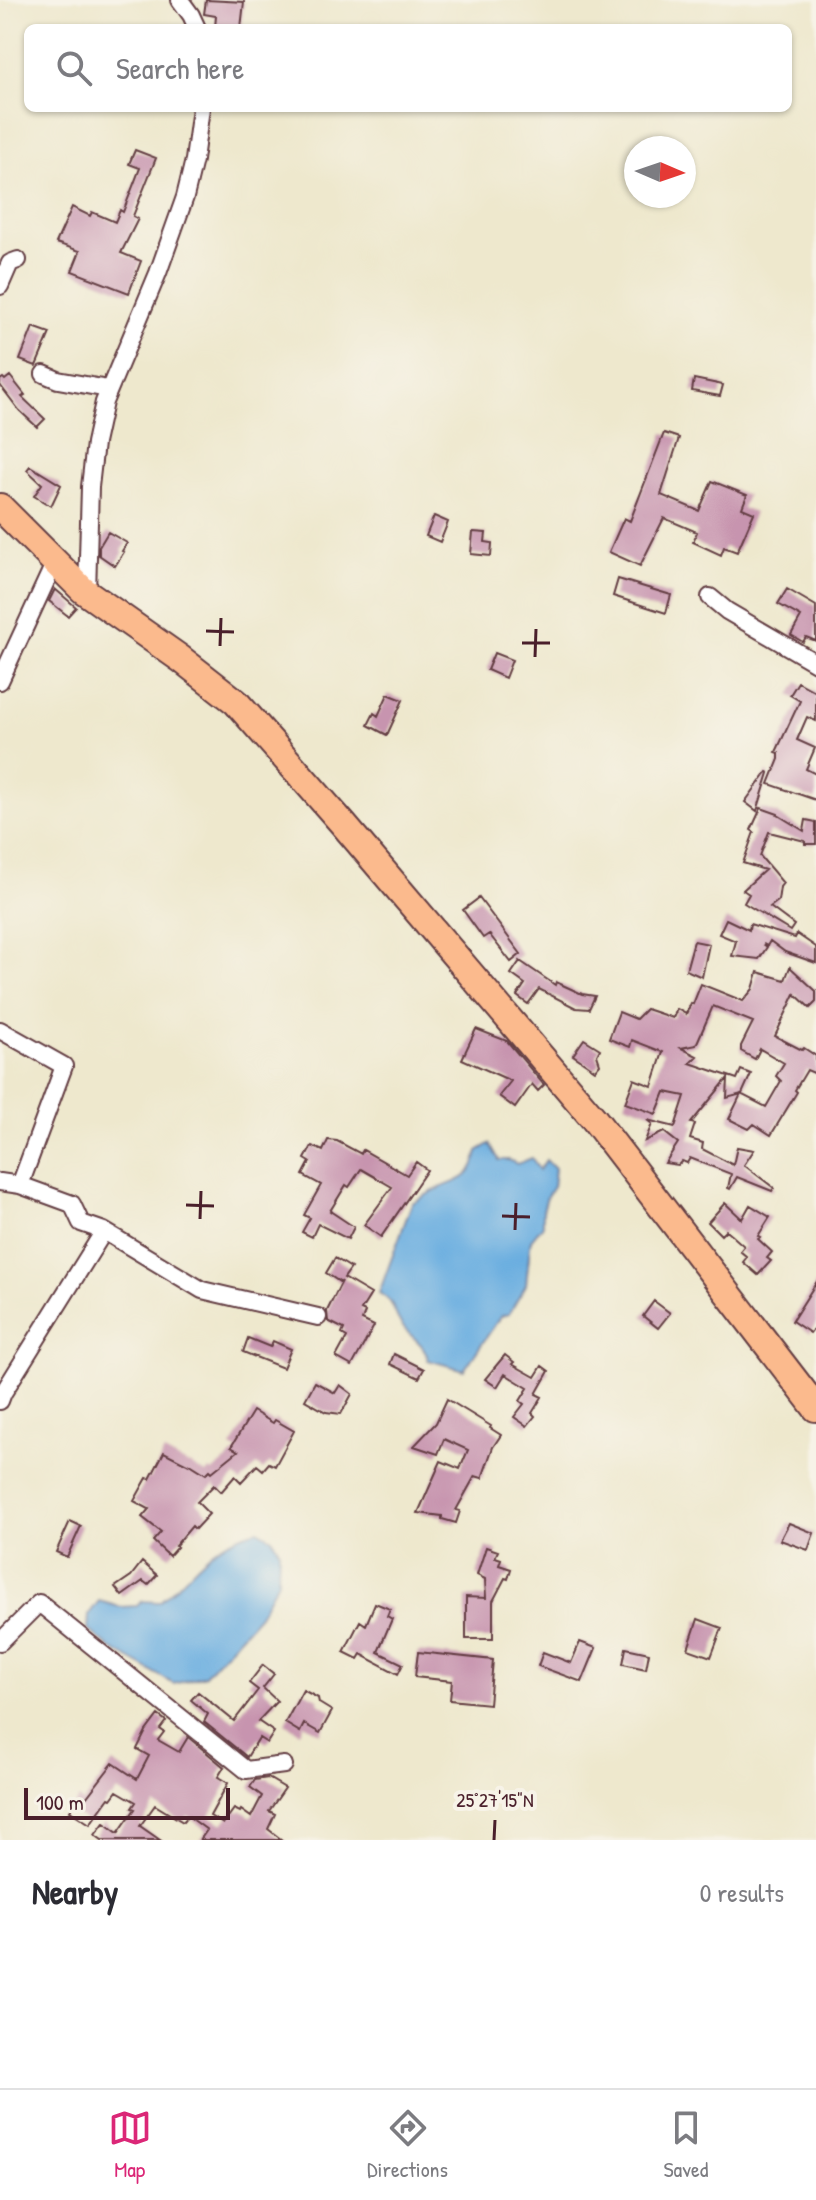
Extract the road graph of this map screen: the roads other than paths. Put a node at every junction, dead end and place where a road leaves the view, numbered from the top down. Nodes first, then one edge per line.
1 (180, 0) edge
2 (195, 24) edge
3 (200, 112) edge
4 (18, 260) dead end
5 (0, 286) edge
6 (44, 374) dead end
7 (108, 389) junction
8 (0, 507) edge
9 (55, 562) junction
10 (87, 593) junction
11 (710, 597) dead end
12 (816, 663) edge
13 (0, 681) edge
14 (0, 1030) edge
15 (0, 1182) edge
16 (20, 1185) junction
17 (104, 1231) junction
18 (318, 1317) dead end
19 (0, 1401) edge
20 (816, 1408) edge
21 (0, 1642) edge
22 (284, 1765) dead end

1 - 2 street
3 - 7 street
4 - 5 street
6 - 7 street
7 - 10 street
8 - 9 main road
9 - 10 main road
9 - 13 street
10 - 20 main road
11 - 12 street
14 - 16 street
15 - 16 street
16 - 17 street
17 - 18 street
17 - 19 street
21 - 22 street

